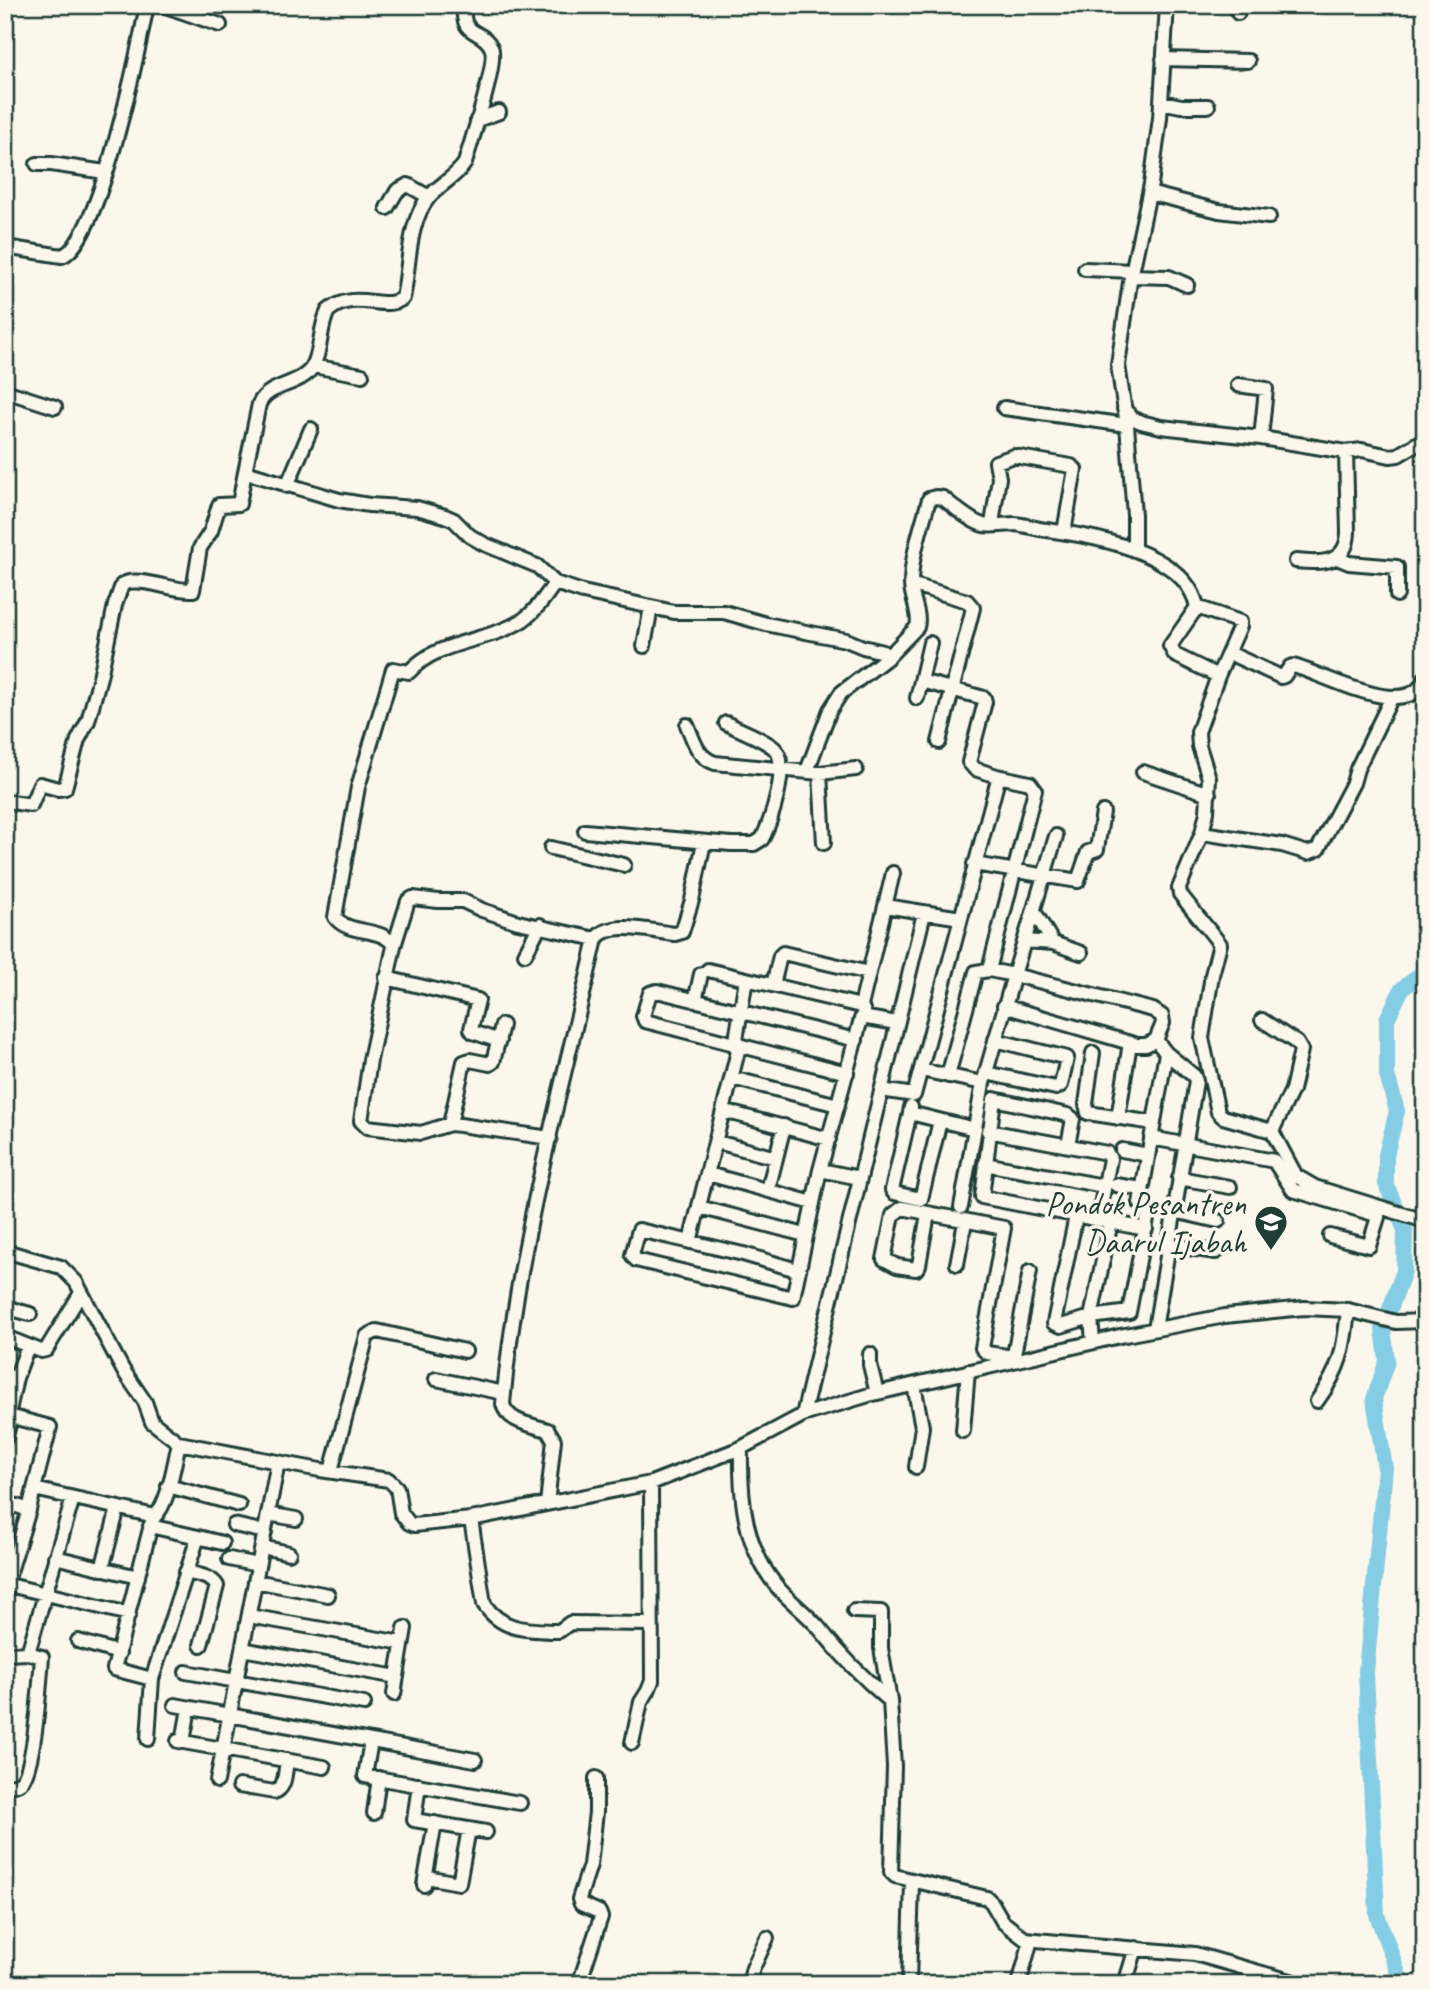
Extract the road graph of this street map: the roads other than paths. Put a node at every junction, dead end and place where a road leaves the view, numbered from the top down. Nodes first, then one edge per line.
1 (147, 5) edge
2 (163, 5) edge
3 (464, 5) edge
4 (1167, 5) edge
5 (220, 25) dead end
6 (1163, 59) junction
7 (1248, 61) dead end
8 (1161, 102) junction
9 (1208, 106) dead end
10 (499, 112) dead end
11 (477, 121) junction
12 (37, 164) dead end
13 (105, 172) junction
14 (1149, 193) junction
15 (429, 197) junction
16 (387, 208) dead end
17 (1269, 217) dead end
18 (5, 247) edge
19 (1085, 269) dead end
20 (1132, 274) junction
21 (1187, 285) dead end
22 (313, 366) junction
23 (362, 375) dead end
24 (1237, 386) dead end
25 (5, 391) edge
26 (55, 407) dead end
27 (1004, 408) dead end
28 (1124, 409) junction
29 (1127, 425) junction
30 (311, 429) dead end
31 (1261, 438) junction
32 (1425, 439) edge
33 (1346, 452) junction
34 (245, 472) junction
35 (287, 486) junction
36 (992, 524) junction
37 (1064, 532) junction
38 (1134, 550) junction
39 (1337, 558) junction
40 (1296, 561) dead end
41 (555, 583) junction
42 (917, 586) dead end
43 (1397, 595) dead end
44 (651, 607) junction
45 (1197, 607) junction
46 (930, 643) dead end
47 (644, 646) dead end
48 (1229, 653) junction
49 (888, 657) junction
50 (1219, 676) junction
51 (1425, 678) edge
52 (921, 681) junction
53 (953, 688) junction
54 (917, 698) dead end
55 (1391, 699) junction
56 (726, 723) dead end
57 (687, 725) dead end
58 (939, 742) dead end
59 (782, 768) junction
60 (856, 769) dead end
61 (814, 772) junction
62 (1143, 772) dead end
63 (997, 776) junction
64 (1209, 794) junction
65 (5, 801) edge
66 (1103, 812) dead end
67 (585, 831) dead end
68 (602, 833) junction
69 (1202, 833) junction
70 (1056, 836) dead end
71 (704, 842) junction
72 (824, 843) dead end
73 (551, 848) dead end
74 (596, 858) junction
75 (974, 864) junction
76 (624, 865) dead end
77 (1015, 870) junction
78 (893, 873) dead end
79 (1044, 876) junction
80 (885, 906) junction
81 (1034, 911) junction
82 (924, 913) junction
83 (961, 918) junction
84 (540, 925) junction
85 (596, 939) junction
86 (1025, 942) junction
87 (1053, 943) junction
88 (394, 946) junction
89 (1081, 953) dead end
90 (525, 954) dead end
91 (989, 970) junction
92 (869, 973) junction
93 (1014, 975) junction
94 (386, 978) junction
95 (747, 979) junction
96 (773, 985) junction
97 (941, 999) junction
98 (695, 1001) junction
99 (966, 1004) junction
100 (1003, 1006) junction
101 (741, 1012) junction
102 (864, 1012) junction
103 (1262, 1020) dead end
104 (897, 1023) junction
105 (502, 1025) dead end
106 (856, 1040) junction
107 (995, 1040) junction
108 (1156, 1040) junction
109 (499, 1041) junction
110 (1130, 1043) junction
111 (737, 1046) junction
112 (1093, 1053) dead end
113 (1166, 1053) junction
114 (921, 1070) junction
115 (847, 1073) junction
116 (947, 1076) junction
117 (732, 1078) junction
118 (985, 1078) junction
119 (881, 1090) junction
120 (914, 1095) junction
121 (838, 1105) junction
122 (724, 1111) junction
123 (910, 1113) junction
124 (1118, 1118) junction
125 (940, 1121) junction
126 (1154, 1123) junction
127 (450, 1124) junction
128 (784, 1126) junction
129 (975, 1129) junction
130 (988, 1131) junction
131 (1272, 1131) junction
132 (550, 1138) junction
133 (1151, 1138) junction
134 (829, 1139) junction
135 (717, 1142) junction
136 (1185, 1144) junction
137 (1068, 1145) junction
138 (1122, 1150) dead end
139 (1148, 1155) junction
140 (776, 1158) junction
141 (985, 1164) junction
142 (820, 1170) junction
143 (708, 1174) junction
144 (860, 1178) junction
145 (1180, 1178) junction
146 (1110, 1185) junction
147 (1230, 1187) dead end
148 (1142, 1189) junction
149 (768, 1190) junction
150 (813, 1203) junction
151 (1140, 1203) dead end
152 (699, 1207) junction
153 (961, 1207) dead end
154 (1174, 1211) junction
155 (928, 1214) junction
156 (1148, 1214) dead end
157 (1076, 1216) junction
158 (1104, 1221) junction
159 (1218, 1221) dead end
160 (965, 1222) junction
161 (1425, 1222) edge
162 (1146, 1229) junction
163 (806, 1235) junction
164 (1330, 1236) dead end
165 (690, 1242) junction
166 (1169, 1245) junction
167 (5, 1251) edge
168 (1216, 1252) dead end
169 (957, 1264) dead end
170 (797, 1270) junction
171 (1030, 1271) dead end
172 (81, 1293) junction
173 (5, 1307) edge
174 (1348, 1310) junction
175 (30, 1314) dead end
176 (1091, 1317) junction
177 (1425, 1321) edge
178 (1155, 1329) junction
179 (6, 1338) edge
180 (1093, 1342) junction
181 (28, 1346) junction
182 (465, 1351) dead end
183 (870, 1354) dead end
184 (1013, 1358) junction
185 (968, 1371) junction
186 (11, 1377) edge
187 (436, 1379) dead end
188 (914, 1385) junction
189 (504, 1393) junction
190 (877, 1393) junction
191 (1317, 1401) dead end
192 (803, 1415) junction
193 (8, 1416) edge
194 (964, 1431) dead end
195 (5, 1439) edge
196 (179, 1443) junction
197 (741, 1448) junction
198 (278, 1462) junction
199 (916, 1467) dead end
200 (331, 1471) junction
201 (651, 1483) junction
202 (168, 1486) junction
203 (34, 1489) junction
204 (72, 1499) junction
205 (5, 1502) edge
206 (547, 1504) junction
207 (239, 1505) dead end
208 (118, 1508) junction
209 (29, 1510) junction
210 (268, 1514) junction
211 (471, 1518) junction
212 (296, 1519) dead end
213 (153, 1521) junction
214 (234, 1525) dead end
215 (265, 1532) junction
216 (198, 1537) junction
217 (222, 1543) dead end
218 (262, 1547) junction
219 (289, 1553) dead end
220 (55, 1557) junction
221 (229, 1559) dead end
222 (258, 1564) junction
223 (102, 1569) junction
224 (186, 1573) junction
225 (138, 1577) junction
226 (255, 1581) junction
227 (6, 1585) edge
228 (44, 1593) junction
229 (328, 1595) dead end
230 (854, 1611) dead end
231 (130, 1614) junction
232 (248, 1616) junction
233 (650, 1624) junction
234 (405, 1628) dead end
235 (78, 1641) dead end
236 (402, 1643) junction
237 (201, 1644) dead end
238 (242, 1649) junction
239 (29, 1653) junction
240 (119, 1653) junction
241 (5, 1654) edge
242 (186, 1672) dead end
243 (397, 1677) junction
244 (152, 1679) junction
245 (236, 1681) junction
246 (394, 1695) dead end
247 (890, 1701) junction
248 (364, 1704) dead end
249 (175, 1705) dead end
250 (189, 1708) junction
251 (230, 1715) junction
252 (148, 1739) dead end
253 (371, 1741) junction
254 (632, 1743) dead end
255 (223, 1749) junction
256 (287, 1760) junction
257 (475, 1760) dead end
258 (324, 1767) dead end
259 (596, 1777) dead end
260 (379, 1778) junction
261 (217, 1781) dead end
262 (5, 1785) edge
263 (419, 1785) junction
264 (239, 1786) dead end
265 (520, 1803) dead end
266 (374, 1813) dead end
267 (435, 1823) junction
268 (469, 1829) junction
269 (486, 1832) dead end
270 (912, 1882) junction
271 (767, 1938) dead end
272 (1031, 1940) junction
273 (1136, 1948) junction
274 (579, 1984) edge
275 (749, 1984) edge
276 (909, 1984) edge
277 (1019, 1984) edge
278 (1125, 1984) edge
279 (1301, 1984) edge

1 - 13 street
2 - 5 street
3 - 11 street
4 - 6 street
6 - 7 street
6 - 8 street
8 - 9 street
8 - 14 street
10 - 11 street
11 - 15 street
12 - 13 street
13 - 18 street
14 - 17 street
14 - 20 street
15 - 16 street
15 - 22 street
19 - 20 street
20 - 21 street
20 - 28 street
22 - 23 street
22 - 34 street
24 - 31 street
25 - 26 street
27 - 29 street
28 - 29 street
28 - 31 street
29 - 38 street
30 - 35 street
31 - 33 street
32 - 33 street
33 - 39 street
34 - 35 street
34 - 65 street
35 - 41 street
36 - 37 street
36 - 37 street
36 - 49 street
37 - 38 street
38 - 45 street
39 - 40 street
39 - 43 street
41 - 44 street
41 - 88 street
42 - 53 street
44 - 47 street
44 - 49 street
45 - 48 street
45 - 50 street
46 - 52 street
48 - 50 street
48 - 55 street
49 - 61 street
50 - 64 street
51 - 55 street
52 - 53 street
52 - 54 street
53 - 58 street
53 - 63 street
55 - 69 street
56 - 59 street
57 - 59 street
59 - 61 street
59 - 71 street
60 - 61 street
61 - 72 street
62 - 64 street
63 - 75 street
63 - 77 street
64 - 69 street
66 - 79 street
67 - 68 street
68 - 71 street
68 - 74 street
69 - 131 street
70 - 79 street
71 - 85 street
73 - 74 street
74 - 76 street
75 - 77 street
75 - 83 street
77 - 79 street
77 - 91 street
78 - 80 street
79 - 81 street
80 - 82 street
80 - 92 street
81 - 86 street
81 - 87 street
82 - 83 street
82 - 104 street
83 - 97 street
84 - 85 street
84 - 88 street
84 - 90 street
85 - 132 street
86 - 87 street
86 - 93 street
87 - 89 street
88 - 94 street
91 - 93 street
91 - 99 street
92 - 96 street
92 - 102 street
93 - 100 street
93 - 108 street
94 - 109 street
94 - 127 street
95 - 96 street
95 - 98 street
95 - 101 street
96 - 102 street
97 - 99 street
97 - 114 street
98 - 101 street
98 - 111 street
99 - 116 street
100 - 107 street
100 - 110 street
101 - 106 street
101 - 111 street
102 - 104 street
102 - 106 street
103 - 131 street
104 - 119 street
105 - 109 street
106 - 115 street
107 - 118 street
107 - 118 street
108 - 110 street
108 - 113 street
109 - 127 street
110 - 124 street
111 - 115 street
111 - 117 street
112 - 124 street
113 - 126 street
113 - 136 street
114 - 116 street
114 - 120 street
115 - 121 street
116 - 118 street
117 - 121 street
117 - 122 street
118 - 129 street
119 - 120 street
119 - 144 street
120 - 123 street
121 - 134 street
122 - 128 street
122 - 135 street
123 - 125 street
123 - 125 street
124 - 126 street
125 - 129 street
126 - 133 street
127 - 132 street
128 - 134 street
128 - 140 street
129 - 153 street
130 - 137 street
130 - 137 street
130 - 141 street
131 - 161 street
132 - 189 street
133 - 136 street
133 - 139 street
134 - 142 street
135 - 140 street
135 - 143 street
136 - 145 street
136 - 164 street
137 - 146 street
138 - 139 street
139 - 148 street
140 - 149 street
141 - 146 street
141 - 157 street
142 - 144 street
142 - 150 street
143 - 149 street
143 - 152 street
144 - 192 street
145 - 147 street
145 - 154 street
146 - 148 street
146 - 158 street
148 - 151 street
149 - 150 street
150 - 163 street
152 - 163 street
152 - 165 street
154 - 159 street
154 - 166 street
155 - 155 street
155 - 160 street
156 - 162 street
157 - 158 street
157 - 176 street
158 - 162 street
158 - 176 street
160 - 169 street
160 - 184 street
162 - 176 street
163 - 170 street
165 - 170 street
165 - 170 street
166 - 168 street
166 - 178 street
167 - 172 street
171 - 184 street
172 - 181 street
172 - 196 street
173 - 175 street
174 - 177 street
174 - 178 street
174 - 191 street
176 - 180 street
178 - 180 street
179 - 181 street
180 - 184 street
181 - 186 street
182 - 200 street
183 - 190 street
184 - 185 street
185 - 188 street
185 - 194 street
186 - 193 street
187 - 189 street
188 - 190 street
188 - 199 street
189 - 206 street
190 - 192 street
192 - 197 street
193 - 195 street
193 - 203 street
196 - 198 street
196 - 202 street
197 - 201 street
197 - 247 street
198 - 200 street
198 - 210 street
200 - 211 street
201 - 206 street
201 - 233 street
202 - 207 street
202 - 213 street
203 - 204 street
203 - 209 street
204 - 208 street
204 - 220 street
205 - 209 street
206 - 211 street
208 - 213 street
208 - 223 street
209 - 227 street
210 - 212 street
210 - 215 street
211 - 233 street
213 - 216 street
213 - 225 street
214 - 215 street
215 - 218 street
216 - 217 street
216 - 224 street
218 - 219 street
218 - 222 street
220 - 223 street
220 - 228 street
221 - 222 street
222 - 226 street
223 - 225 street
224 - 237 street
224 - 244 street
225 - 231 street
226 - 229 street
226 - 232 street
227 - 228 street
228 - 231 street
228 - 239 street
230 - 247 street
231 - 240 street
232 - 236 street
232 - 238 street
233 - 254 street
234 - 236 street
235 - 240 street
236 - 243 street
238 - 243 street
238 - 245 street
239 - 241 street
239 - 262 street
240 - 244 street
242 - 245 street
243 - 246 street
244 - 252 street
245 - 248 street
245 - 251 street
247 - 270 street
249 - 250 street
250 - 251 street
250 - 255 street
251 - 253 street
251 - 255 street
253 - 257 street
253 - 260 street
255 - 256 street
255 - 261 street
256 - 258 street
256 - 264 street
259 - 274 street
260 - 263 street
260 - 266 street
263 - 265 street
263 - 267 street
267 - 268 street
267 - 268 street
268 - 269 street
270 - 272 street
270 - 276 street
271 - 275 street
272 - 273 street
272 - 277 street
273 - 278 street
273 - 279 street

